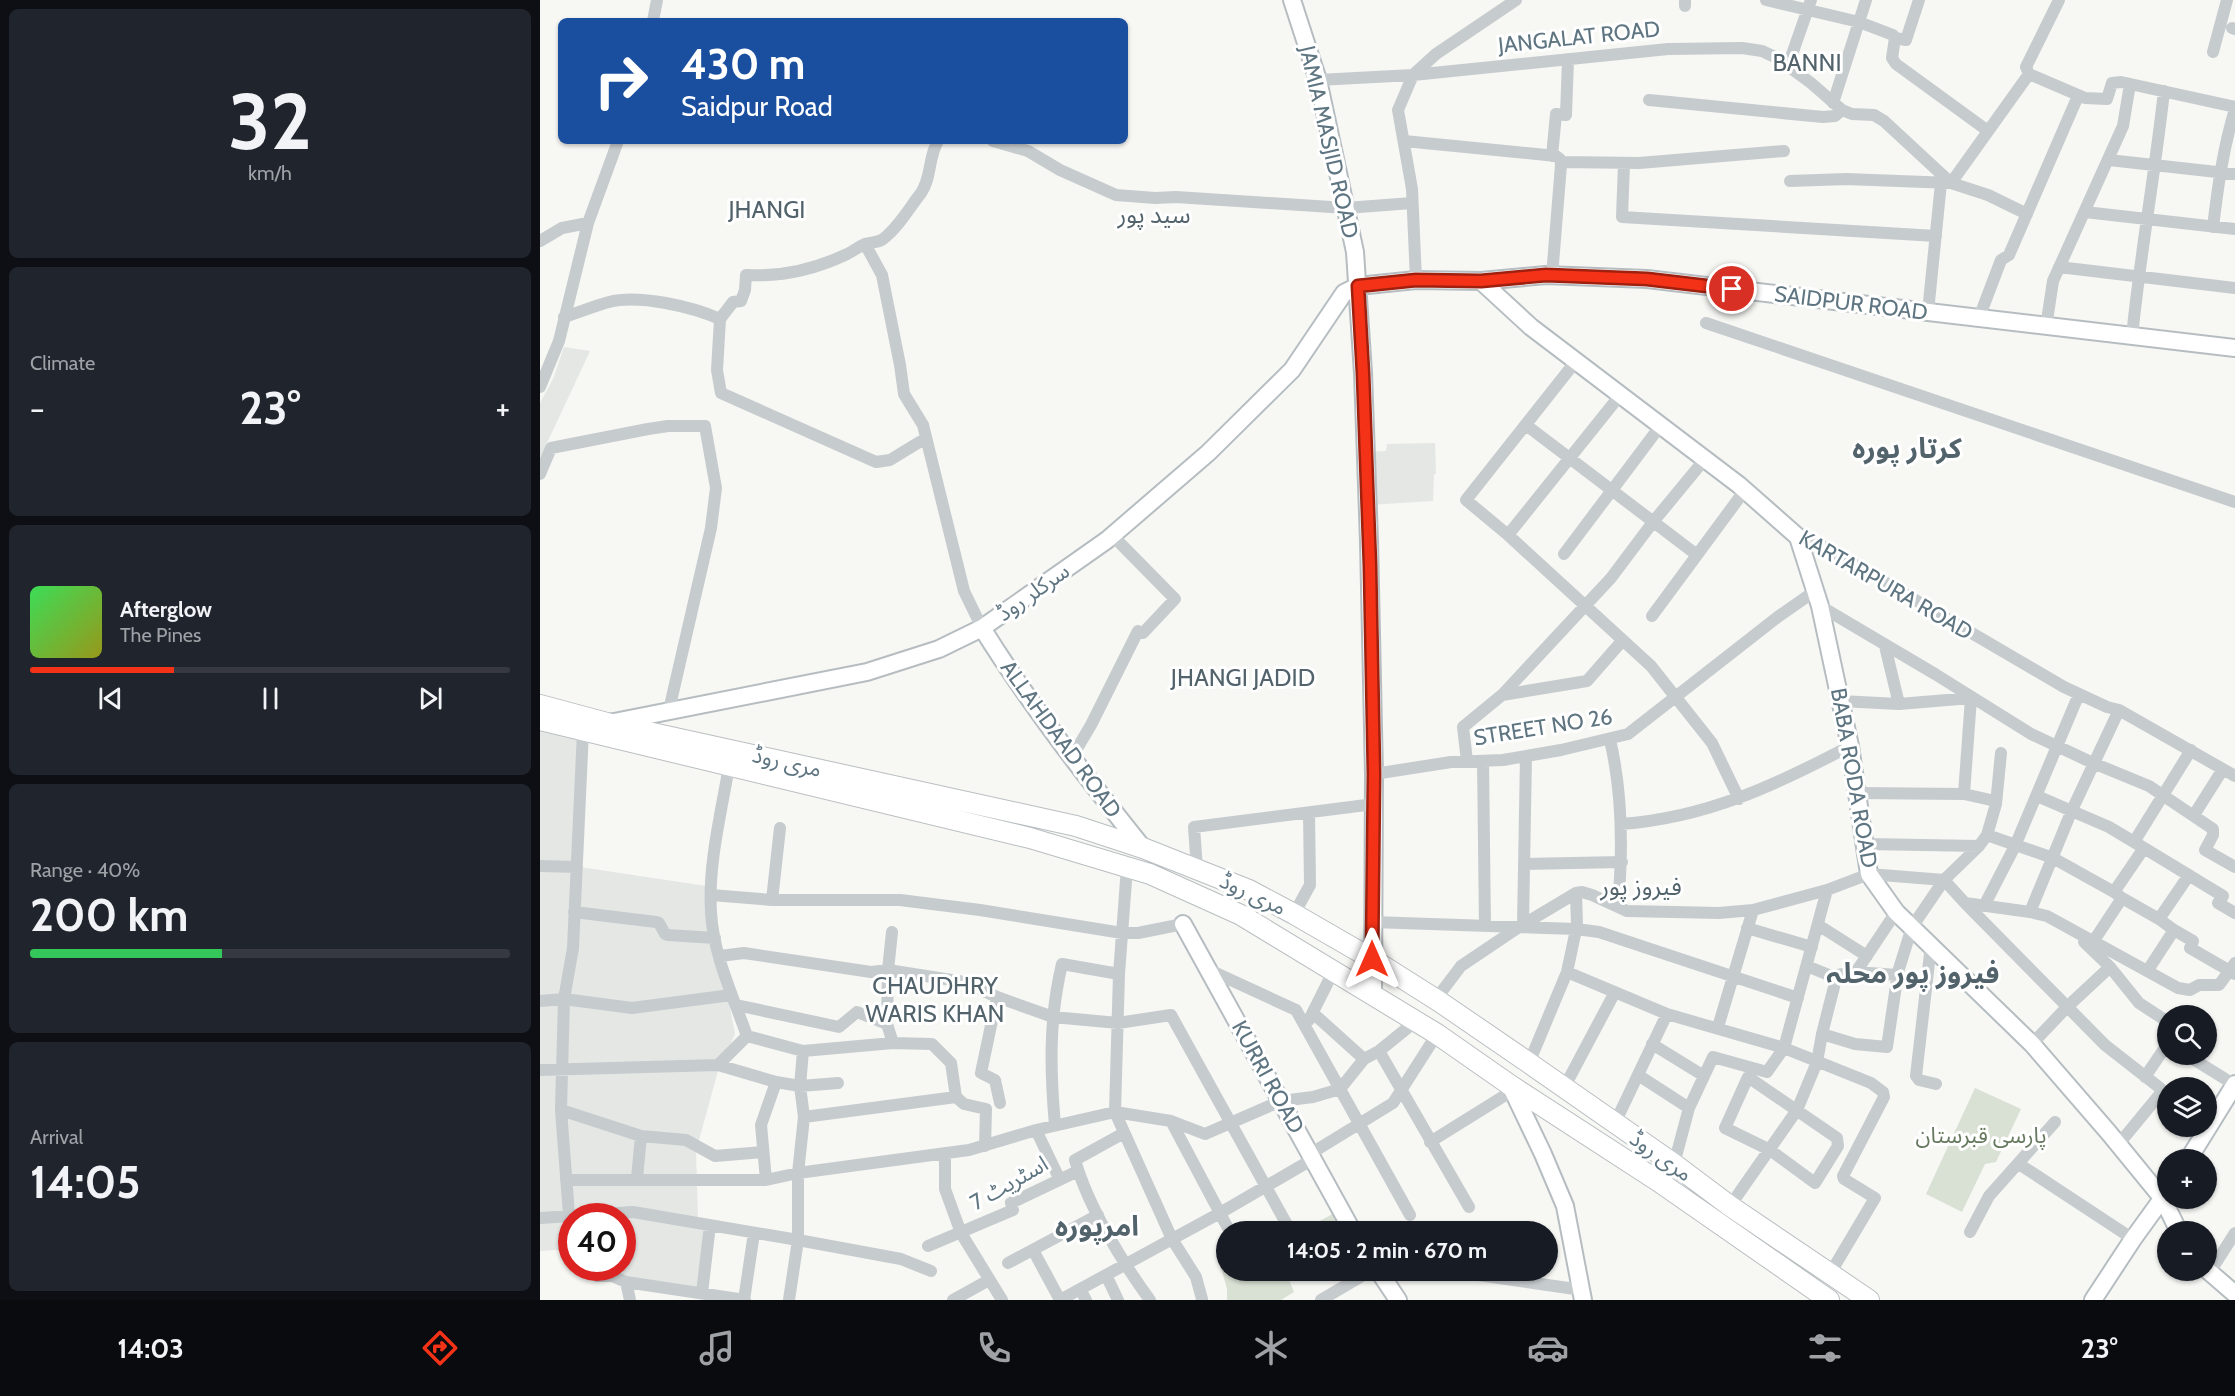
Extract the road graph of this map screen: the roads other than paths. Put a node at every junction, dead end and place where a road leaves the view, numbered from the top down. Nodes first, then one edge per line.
1 (657, 0) edge
2 (1292, 0) edge
3 (1516, 0) edge
4 (1766, 0) edge
5 (1866, 0) edge
6 (1919, 0) edge
7 (2059, 0) edge
8 (2227, 0) edge
9 (1810, 5) edge
10 (654, 18) edge
11 (1859, 22) junction
12 (1895, 38) junction
13 (2213, 52) dead end
14 (1568, 59) junction
15 (1788, 66) junction
16 (2029, 74) junction
17 (1413, 75) junction
18 (1317, 80) junction
19 (2130, 84) junction
20 (2164, 91) junction
21 (2078, 96) junction
22 (1649, 100) dead end
23 (1838, 106) junction
24 (2235, 108) edge
25 (1988, 131) junction
26 (617, 144) edge
27 (936, 144) edge
28 (1004, 144) edge
29 (1405, 144) junction
30 (1784, 151) dead end
31 (1556, 159) junction
32 (2109, 160) junction
33 (1624, 164) junction
34 (2156, 165) junction
35 (2219, 172) junction
36 (2235, 174) edge
37 (1790, 181) dead end
38 (1946, 183) junction
39 (1412, 203) junction
40 (1346, 208) junction
41 (2085, 212) junction
42 (2027, 214) junction
43 (2146, 220) junction
44 (588, 223) junction
45 (2213, 227) junction
46 (2235, 230) edge
47 (1936, 236) junction
48 (540, 241) edge
49 (865, 244) junction
50 (2059, 267) junction
51 (1549, 275) junction
52 (2138, 277) junction
53 (1416, 280) junction
54 (1481, 281) junction
55 (1358, 286) junction
56 (2235, 288) edge
57 (1928, 312) junction
58 (564, 317) junction
59 (1979, 318) junction
60 (720, 319) junction
61 (1706, 323) dead end
62 (2046, 327) junction
63 (2132, 337) junction
64 (2235, 348) edge
65 (1576, 361) junction
66 (540, 387) edge
67 (1621, 394) junction
68 (1526, 425) junction
69 (1661, 425) junction
70 (926, 438) junction
71 (1570, 458) junction
72 (1705, 459) junction
73 (540, 474) edge
74 (1612, 490) junction
75 (1744, 490) junction
76 (2235, 502) edge
77 (1653, 522) junction
78 (1112, 535) junction
79 (1508, 535) junction
80 (1798, 537) junction
81 (1564, 554) dead end
82 (1697, 555) junction
83 (1818, 599) junction
84 (1585, 606) junction
85 (1652, 616) dead end
86 (982, 628) junction
87 (1622, 641) junction
88 (1885, 646) junction
89 (2079, 694) junction
90 (1502, 695) junction
91 (1676, 697) junction
92 (1971, 698) junction
93 (1840, 701) junction
94 (1899, 704) junction
95 (540, 705) edge
96 (669, 710) junction
97 (2119, 710) junction
98 (540, 720) edge
99 (607, 723) junction
100 (583, 731) junction
101 (1610, 740) junction
102 (1850, 746) junction
103 (2058, 747) junction
104 (2191, 750) junction
105 (2001, 753) dead end
106 (1526, 756) junction
107 (1072, 758) junction
108 (1467, 761) junction
109 (1483, 761) junction
110 (2093, 764) junction
111 (729, 766) junction
112 (2223, 770) junction
113 (1374, 774) junction
114 (2235, 777) edge
115 (1857, 793) junction
116 (1964, 794) junction
117 (2163, 795) junction
118 (2037, 796) junction
119 (1739, 799) junction
120 (1374, 804) junction
121 (1996, 804) junction
122 (2072, 810) junction
123 (1310, 813) junction
124 (2194, 816) junction
125 (1621, 824) junction
126 (780, 828) dead end
127 (1987, 835) junction
128 (1866, 844) junction
129 (2139, 845) junction
130 (1980, 846) junction
131 (2014, 846) junction
132 (1143, 848) junction
133 (2053, 858) junction
134 (1622, 862) junction
135 (1524, 864) junction
136 (540, 866) edge
137 (577, 867) junction
138 (1127, 867) junction
139 (2235, 867) edge
140 (1197, 869) junction
141 (1869, 874) junction
142 (2189, 875) junction
143 (1944, 880) junction
144 (1827, 890) junction
145 (1576, 893) junction
146 (711, 895) junction
147 (2118, 895) junction
148 (772, 900) junction
149 (1965, 903) junction
150 (1618, 906) junction
151 (1984, 906) junction
152 (1753, 910) junction
153 (574, 912) junction
154 (1896, 912) junction
155 (2030, 912) junction
156 (2235, 913) edge
157 (1294, 914) junction
158 (2159, 919) junction
159 (1372, 922) junction
160 (1183, 924) joint
161 (1818, 925) junction
162 (1485, 926) junction
163 (1521, 926) junction
164 (1912, 927) junction
165 (1747, 928) junction
166 (2071, 928) junction
167 (1576, 929) junction
168 (2174, 930) junction
169 (892, 932) dead end
170 (1122, 933) junction
171 (715, 938) junction
172 (2093, 942) junction
173 (1931, 945) junction
174 (1812, 947) junction
175 (720, 956) junction
176 (1867, 956) junction
177 (1372, 959) junction
178 (1807, 966) junction
179 (2110, 967) junction
180 (1207, 969) junction
181 (888, 970) junction
182 (1334, 970) junction
183 (2148, 970) junction
184 (2233, 970) edge
185 (1567, 972) junction
186 (1856, 972) junction
187 (1119, 974) junction
188 (1898, 975) junction
189 (1732, 976) junction
190 (1836, 978) junction
191 (1615, 992) junction
192 (1373, 995) junction
193 (997, 997) junction
194 (1798, 998) junction
195 (564, 999) junction
196 (1436, 999) junction
197 (733, 1000) junction
198 (540, 1001) edge
199 (2067, 1007) junction
200 (1314, 1014) junction
201 (1666, 1014) junction
202 (2157, 1015) edge
203 (1053, 1017) junction
204 (1416, 1021) junction
205 (1118, 1023) junction
206 (887, 1024) junction
207 (1305, 1026) junction
208 (1718, 1027) junction
209 (1437, 1034) junction
210 (1822, 1034) junction
211 (747, 1036) junction
212 (893, 1043) junction
213 (1652, 1044) junction
214 (2032, 1044) junction
215 (1784, 1048) junction
216 (803, 1051) junction
217 (1379, 1051) junction
218 (1364, 1059) junction
219 (2157, 1059) edge
220 (1817, 1062) junction
221 (1529, 1063) junction
222 (718, 1065) junction
223 (2203, 1065) edge
224 (540, 1070) edge
225 (564, 1070) junction
226 (1638, 1075) junction
227 (1704, 1076) junction
228 (2145, 1077) junction
229 (776, 1082) junction
230 (838, 1083) dead end
231 (1936, 1084) dead end
232 (2235, 1085) edge
233 (800, 1086) junction
234 (1511, 1088) junction
235 (1564, 1088) junction
236 (1340, 1089) junction
237 (1401, 1090) junction
238 (956, 1097) junction
239 (1281, 1101) junction
240 (1000, 1103) dead end
241 (1689, 1108) junction
242 (561, 1110) junction
243 (1797, 1110) junction
244 (1115, 1112) junction
245 (804, 1117) junction
246 (1171, 1121) junction
247 (1231, 1122) junction
248 (2055, 1122) dead end
249 (1359, 1123) junction
250 (1615, 1123) junction
251 (1055, 1125) junction
252 (1036, 1130) junction
253 (1124, 1133) junction
254 (641, 1136) junction
255 (1430, 1142) junction
256 (2118, 1145) junction
257 (985, 1146) junction
258 (2195, 1149) edge
259 (1770, 1150) junction
260 (763, 1152) junction
261 (945, 1153) junction
262 (1312, 1156) junction
263 (1674, 1164) junction
264 (2019, 1164) junction
265 (1078, 1171) junction
266 (798, 1173) junction
267 (637, 1178) junction
268 (1059, 1179) junction
269 (566, 1180) junction
270 (766, 1180) junction
271 (1266, 1185) junction
272 (2157, 1186) edge
273 (568, 1203) edge
274 (1730, 1206) junction
275 (2157, 1206) edge
276 (1468, 1207) dead end
277 (636, 1213) edge
278 (1220, 1213) junction
279 (1098, 1215) junction
280 (1410, 1215) dead end
281 (558, 1216) edge
282 (540, 1218) edge
283 (1224, 1221) edge
284 (1286, 1221) edge
285 (1347, 1221) edge
286 (710, 1225) junction
287 (1970, 1232) dead end
288 (754, 1233) junction
289 (961, 1233) junction
290 (2235, 1233) edge
291 (1172, 1239) junction
292 (2133, 1239) junction
293 (798, 1240) junction
294 (928, 1245) dead end
295 (1033, 1250) junction
296 (2217, 1258) edge
297 (1008, 1263) dead end
298 (1125, 1265) junction
299 (931, 1271) dead end
300 (1831, 1272) junction
301 (1106, 1275) junction
302 (2217, 1279) edge
303 (989, 1280) junction
304 (1353, 1281) edge
305 (1385, 1281) edge
306 (1505, 1281) edge
307 (626, 1282) joint
308 (702, 1293) junction
309 (1083, 1294) edge
310 (2235, 1294) edge
311 (1582, 1295) edge
312 (1202, 1299) edge
313 (630, 1300) edge
314 (745, 1300) edge
315 (789, 1300) edge
316 (953, 1300) edge
317 (1002, 1300) edge
318 (1060, 1300) edge
319 (1118, 1300) edge
320 (1150, 1300) edge
321 (1321, 1300) edge
322 (1398, 1300) edge
323 (1829, 1300) edge
324 (1869, 1300) edge
325 (2092, 1300) edge

1 - 10 street
2 - 18 street, JAMIA MASJID ROAD
3 - 17 street
4 - 9 street
5 - 11 street
6 - 12 street
7 - 16 street
8 - 13 street
9 - 11 street
9 - 15 street
11 - 12 street
11 - 23 street
12 - 25 street
14 - 15 street, JANGALAT ROAD
14 - 17 street, JANGALAT ROAD
14 - 31 street
15 - 23 street
16 - 21 street
16 - 25 street
17 - 18 street, JANGALAT ROAD
17 - 29 street
18 - 40 street, JAMIA MASJID ROAD
19 - 20 street
19 - 21 street
19 - 32 street
20 - 24 street
20 - 34 street
21 - 42 street
22 - 23 street
23 - 38 street
24 - 35 street
25 - 38 street
26 - 44 street
27 - 49 street
28 - 40 street
29 - 31 street
29 - 39 street
29 - 51 street
30 - 33 street
31 - 33 street
31 - 51 street
32 - 34 street
32 - 41 street
33 - 47 street
34 - 35 street
34 - 43 street
35 - 36 street
35 - 45 street
37 - 38 street
38 - 42 street
38 - 47 street
39 - 40 street
39 - 53 street
40 - 55 street, JAMIA MASJID ROAD
41 - 43 street
41 - 50 street
42 - 59 street
43 - 45 street
43 - 52 street
44 - 48 street
44 - 58 street
45 - 46 street
47 - 57 street
49 - 60 street
49 - 70 street
50 - 52 street
50 - 62 street
51 - 54 street, SAIDPUR ROAD
51 - 57 street, SAIDPUR ROAD
52 - 56 street
52 - 63 street
53 - 54 street, SAIDPUR ROAD
53 - 55 street, SAIDPUR ROAD
54 - 65 street, KARTARPURA ROAD
55 - 78 street, سرکلر روڈ
55 - 113 street, JAMIA MASJID ROAD
57 - 59 street, SAIDPUR ROAD
58 - 60 street
58 - 66 street
59 - 62 street, SAIDPUR ROAD
60 - 70 street
61 - 76 street
62 - 63 street, SAIDPUR ROAD
63 - 64 street, SAIDPUR ROAD
65 - 67 street, KARTARPURA ROAD
65 - 68 street
67 - 69 street, KARTARPURA ROAD
67 - 71 street
68 - 71 street
68 - 79 street
69 - 72 street, KARTARPURA ROAD
69 - 74 street
70 - 86 street
71 - 74 street
71 - 79 street
72 - 75 street, KARTARPURA ROAD
72 - 77 street
73 - 96 street
74 - 77 street
74 - 81 street
75 - 80 street, KARTARPURA ROAD
75 - 82 street
77 - 82 street
77 - 84 street
78 - 86 street, سرکلر روڈ
78 - 107 street
79 - 84 street
80 - 83 street, BABA RODA ROAD
80 - 89 street, KARTARPURA ROAD
82 - 85 street
83 - 88 street
83 - 91 street, STREET NO 26
83 - 93 street, BABA RODA ROAD
84 - 87 street
84 - 90 street
86 - 96 street, سرکلر روڈ
86 - 107 street, ALLAHDAAD ROAD
87 - 90 street
87 - 91 street
88 - 92 street
88 - 94 street
89 - 97 street, KARTARPURA ROAD
89 - 103 street
90 - 108 street
91 - 101 street, STREET NO 26
91 - 119 street
92 - 94 street
92 - 103 street
92 - 116 street
93 - 94 street
93 - 102 street, BABA RODA ROAD
95 - 99 main road, مری روڈ
96 - 99 street, سرکلر روڈ
97 - 104 street, KARTARPURA ROAD
97 - 110 street
98 - 100 main road, مری روڈ
99 - 132 main road, مری روڈ
100 - 111 main road, مری روڈ
100 - 137 street
101 - 106 street, STREET NO 26
101 - 125 street
102 - 115 street, BABA RODA ROAD
102 - 119 street
103 - 110 street
103 - 118 street
104 - 112 street, KARTARPURA ROAD
104 - 117 street
105 - 121 street
106 - 109 street, STREET NO 26
106 - 135 street
107 - 132 street, ALLAHDAAD ROAD
108 - 109 street, STREET NO 26
108 - 113 street, STREET NO 26
109 - 162 street
110 - 117 street
110 - 122 street
111 - 138 main road, مری روڈ
111 - 146 street
112 - 114 street, KARTARPURA ROAD
112 - 124 street
113 - 120 street, JAMIA MASJID ROAD
115 - 116 street
115 - 128 street, BABA RODA ROAD
116 - 121 street
117 - 124 street
117 - 129 street
118 - 122 street
118 - 131 street
119 - 125 street
120 - 123 street
120 - 159 street, JAMIA MASJID ROAD
121 - 127 street
122 - 129 street
122 - 133 street
123 - 140 street
123 - 157 street
124 - 139 street
125 - 134 street
126 - 148 street
127 - 130 street
127 - 131 street
128 - 130 street
128 - 141 street, BABA RODA ROAD
129 - 142 street
129 - 147 street
130 - 143 street
131 - 133 street
131 - 151 street
132 - 140 main road, مری روڈ
133 - 147 street
133 - 155 street
134 - 135 street
134 - 150 street
135 - 163 street
136 - 137 street
137 - 153 street
138 - 170 street
138 - 182 main road, مری روڈ
140 - 157 main road, مری روڈ
141 - 143 street
141 - 144 street
141 - 154 street, BABA RODA ROAD
142 - 156 street
142 - 158 street
143 - 149 street
143 - 164 street
144 - 152 street
144 - 161 street
145 - 150 street
145 - 163 street
145 - 167 street
146 - 148 street
146 - 171 street
147 - 158 street
147 - 172 street
148 - 170 street
149 - 151 street
149 - 199 street
150 - 152 street
151 - 155 street
152 - 165 street
153 - 171 street
153 - 195 street
154 - 164 street, BABA RODA ROAD
154 - 176 street
155 - 166 street
157 - 177 main road, مری روڈ
158 - 168 street
159 - 162 street
159 - 177 street, JAMIA MASJID ROAD
160 - 170 street
160 - 180 street, KURRI ROAD
161 - 174 street
161 - 176 street
162 - 163 street
163 - 167 street
163 - 196 street
164 - 173 street, BABA RODA ROAD
164 - 188 street
165 - 174 street
165 - 189 street
166 - 172 street
166 - 179 street
167 - 185 street
167 - 189 street
168 - 183 street
168 - 184 street
169 - 181 street
170 - 187 street
171 - 175 street
172 - 183 street
173 - 214 street, BABA RODA ROAD
173 - 231 street
174 - 178 street
175 - 181 street
175 - 197 street
176 - 186 street
177 - 192 street, JAMIA MASJID ROAD
177 - 196 main road, مری روڈ
178 - 190 street
178 - 194 street
179 - 199 street
179 - 202 street
180 - 207 street
180 - 239 street, KURRI ROAD
181 - 193 street
181 - 206 street
182 - 192 main road, مری روڈ
182 - 200 street
183 - 184 street
185 - 191 street
185 - 221 street
186 - 188 street
186 - 190 street
187 - 203 street
187 - 205 street
188 - 210 street
189 - 194 street
189 - 208 street
190 - 210 street
191 - 201 street
191 - 235 street
192 - 204 main road, مری روڈ
193 - 203 street
193 - 240 street
194 - 215 street
195 - 197 street
195 - 198 street
195 - 225 street
196 - 221 main road, مری روڈ
197 - 206 street
197 - 211 street
199 - 214 street
199 - 228 street
200 - 207 street
200 - 218 street
201 - 208 street
201 - 213 street
203 - 205 street
203 - 251 street
204 - 209 main road, مری روڈ
204 - 217 street
205 - 244 street
205 - 247 street
206 - 212 street
207 - 236 street
208 - 215 street
209 - 234 main road, مری روڈ
209 - 237 street
210 - 220 street
211 - 216 street
211 - 222 street
212 - 216 street
212 - 238 street
213 - 226 street
213 - 227 street
214 - 256 street, BABA RODA ROAD
215 - 220 street
215 - 227 street
216 - 233 street
217 - 218 street
217 - 237 street
218 - 236 street
219 - 228 street
220 - 243 street
220 - 300 street
221 - 235 main road, مری روڈ
222 - 225 street
222 - 229 street
223 - 232 street
224 - 225 street
225 - 242 street
226 - 241 street
226 - 250 street
227 - 241 street
228 - 256 street
229 - 233 street
229 - 260 street
230 - 233 street
232 - 258 street
233 - 245 street
234 - 255 street
234 - 311 street
234 - 323 main road, مری روڈ
235 - 250 main road, مری روڈ
236 - 239 street
236 - 249 street
237 - 249 street
237 - 255 street
238 - 245 street
238 - 257 street
239 - 247 street
239 - 262 street, KURRI ROAD
241 - 263 street
242 - 254 street
242 - 269 street
243 - 259 street
243 - 259 street
243 - 259 street
244 - 246 street
244 - 251 street
244 - 253 street
245 - 266 street
246 - 247 street
246 - 278 street
247 - 271 street
248 - 264 street
249 - 262 street
249 - 280 street
250 - 263 main road, مری روڈ
251 - 252 street
252 - 257 street
252 - 268 street
253 - 265 street
253 - 291 street
254 - 260 street
254 - 267 street
255 - 276 street
256 - 272 street, BABA RODA ROAD
257 - 261 street
259 - 274 street
260 - 270 street
261 - 266 street
261 - 289 street
262 - 271 street
262 - 285 street, KURRI ROAD
263 - 274 main road, مری روڈ
264 - 287 street
264 - 292 street
265 - 268 street, اسٹریٹ 7
265 - 279 street
266 - 270 street
266 - 293 street
267 - 269 street
267 - 270 street
268 - 289 street, اسٹریٹ 7
269 - 273 street
271 - 278 street
271 - 284 street
274 - 300 main road, مری روڈ
275 - 292 street
277 - 286 street
278 - 283 street
278 - 291 street
279 - 295 street
279 - 298 street
281 - 282 street
286 - 288 street
286 - 308 street
288 - 293 street
288 - 314 street
289 - 294 street, اسٹریٹ 7
289 - 303 street
290 - 296 street
291 - 298 street
291 - 312 street
292 - 325 street
293 - 299 street
293 - 315 street
295 - 297 street
295 - 318 street
298 - 301 street
298 - 320 street
300 - 324 main road, مری روڈ
301 - 309 street
301 - 319 street
302 - 310 street
303 - 316 street
303 - 317 street
304 - 321 street
305 - 322 street
306 - 311 street
307 - 308 street
307 - 313 street
308 - 314 street
309 - 318 street

